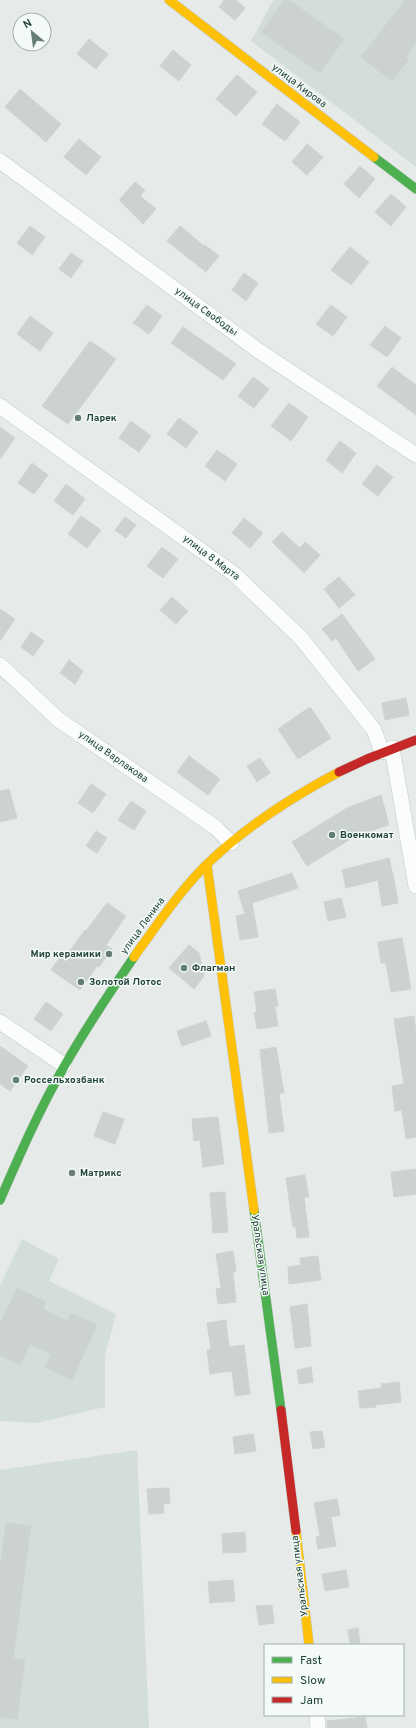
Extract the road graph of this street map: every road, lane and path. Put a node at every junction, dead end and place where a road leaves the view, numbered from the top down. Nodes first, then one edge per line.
1 (169, 0) edge
2 (0, 161) edge
3 (416, 188) edge
4 (0, 406) edge
5 (416, 455) edge
6 (0, 665) edge
7 (416, 740) edge
8 (387, 750) junction
9 (231, 843) junction
10 (207, 864) junction
11 (416, 886) edge
12 (0, 1022) edge
13 (64, 1065) junction
14 (0, 1200) edge
15 (309, 1644) edge
16 (317, 1716) edge
17 (318, 1728) edge

1 - 3 street, улица Кирова
2 - 5 street, улица Свободы
4 - 8 street, улица 8 Марта
6 - 9 street, улица Варлакова
7 - 8 street, улица Ленина
8 - 9 street, улица Ленина
8 - 11 street, улица 8 Марта
9 - 10 street, улица Ленина
10 - 13 street, улица Ленина
10 - 15 street, Уральская улица
12 - 13 street
13 - 14 street, улица Ленина
16 - 17 street

